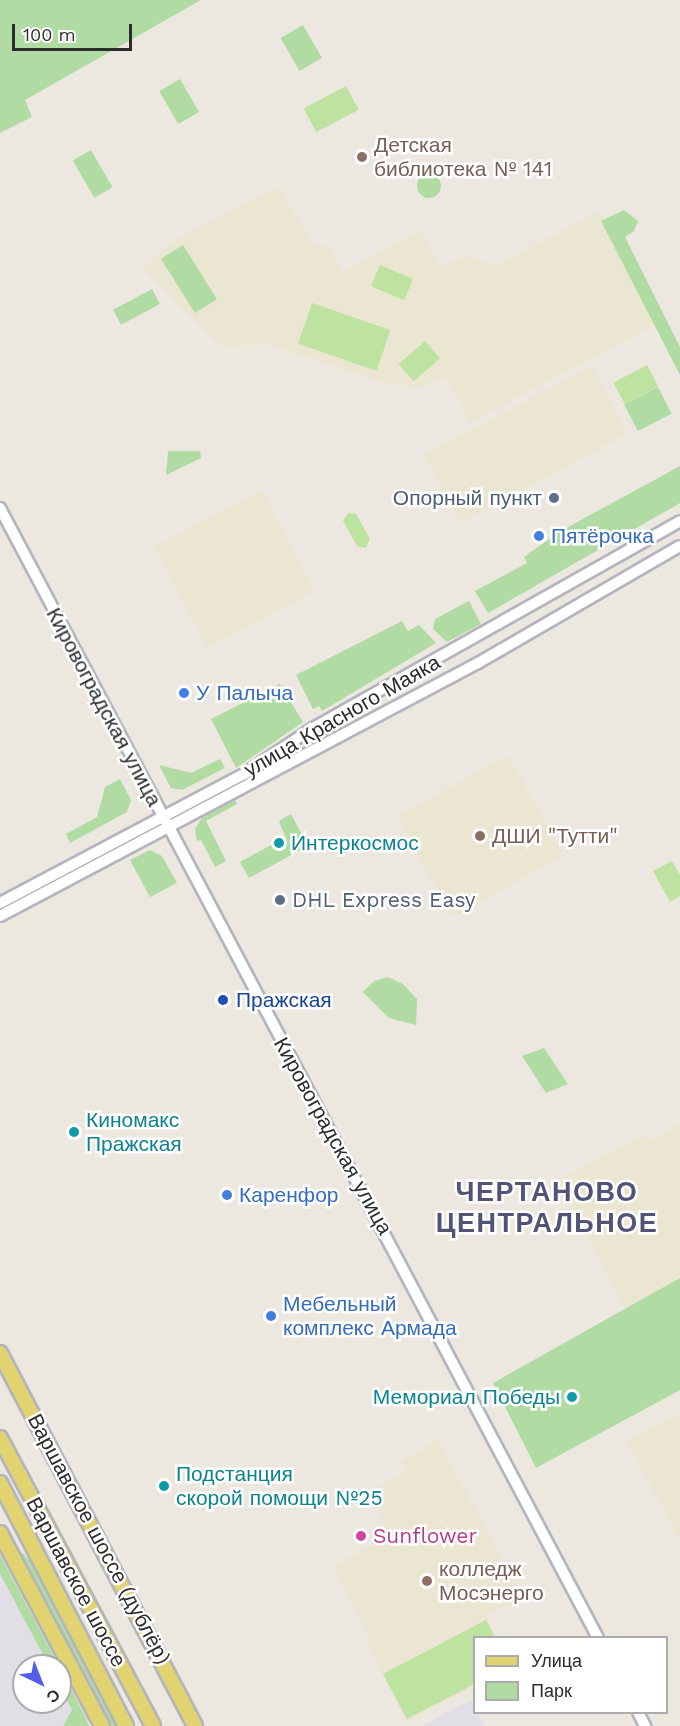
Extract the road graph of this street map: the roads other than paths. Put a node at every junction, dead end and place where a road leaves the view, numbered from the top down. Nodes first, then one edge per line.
1 (0, 508) edge
2 (680, 521) edge
3 (680, 546) edge
4 (162, 816) junction
5 (168, 828) junction
6 (0, 903) edge
7 (0, 916) edge
8 (0, 1353) edge
9 (0, 1438) edge
10 (0, 1483) edge
11 (0, 1533) edge
12 (597, 1636) edge
13 (86, 1696) junction
14 (94, 1726) edge
15 (102, 1726) edge
16 (126, 1726) edge
17 (153, 1726) edge
18 (195, 1726) edge

1 - 4 street, Кировоградская улица
2 - 4 street, улица Красного Маяка
3 - 5 street, улица Красного Маяка
4 - 5 street, Кировоградская улица
4 - 6 street, улица Красного Маяка
5 - 7 street, улица Красного Маяка
5 - 12 street, Кировоградская улица
8 - 18 main road, Варшавское шоссе (дублёр)
9 - 17 main road, Варшавское шоссе
10 - 16 main road, Варшавское шоссе
11 - 13 main road
13 - 14 street
13 - 15 main road

